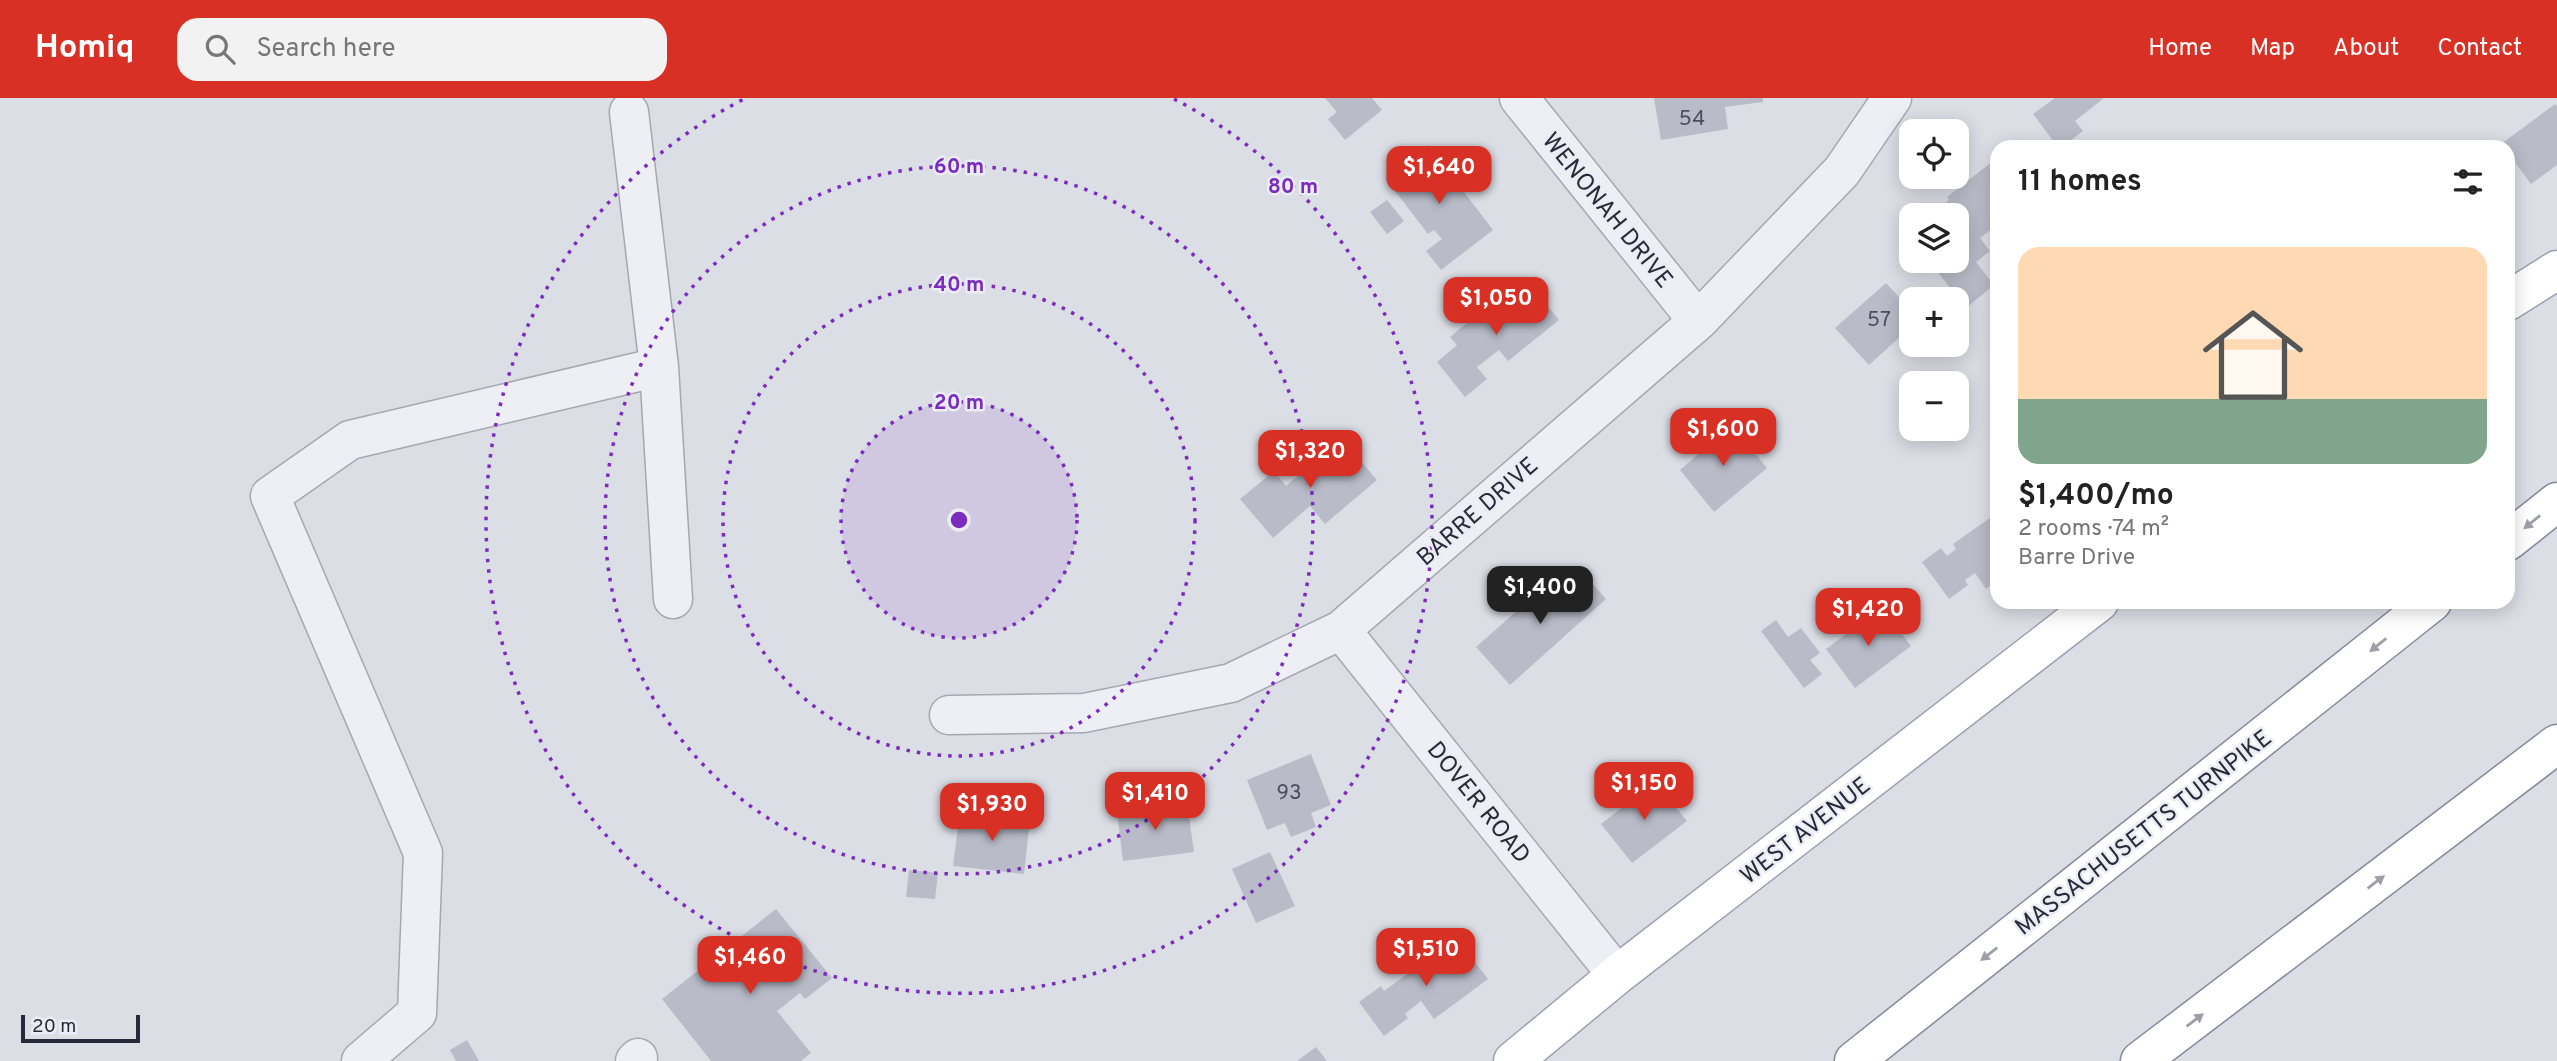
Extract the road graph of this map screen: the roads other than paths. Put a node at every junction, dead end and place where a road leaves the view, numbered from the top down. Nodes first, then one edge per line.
1 (1519, 98) edge
2 (1892, 98) edge
3 (629, 112) dead end
4 (2557, 270) edge
5 (2515, 297) edge
6 (1698, 321) junction
7 (659, 367) junction
8 (2557, 502) edge
9 (2515, 535) edge
10 (673, 599) dead end
11 (2090, 609) edge
12 (2423, 609) edge
13 (1341, 630) junction
14 (948, 715) dead end
15 (2557, 744) edge
16 (1617, 975) junction
17 (360, 1061) edge
18 (1513, 1061) edge
19 (1854, 1061) edge
20 (2140, 1061) edge

1 - 6 street, WENONAH DRIVE
2 - 6 street, BARRE DRIVE
3 - 7 street
4 - 5 main road
6 - 13 street, BARRE DRIVE
7 - 10 street
7 - 17 street
8 -> 9 main road
11 - 16 main road, WEST AVENUE
12 -> 19 main road, MASSACHUSETTS TURNPIKE
13 - 14 street, BARRE DRIVE
13 - 16 street, DOVER ROAD
20 -> 15 main road
16 - 18 main road, WEST AVENUE

